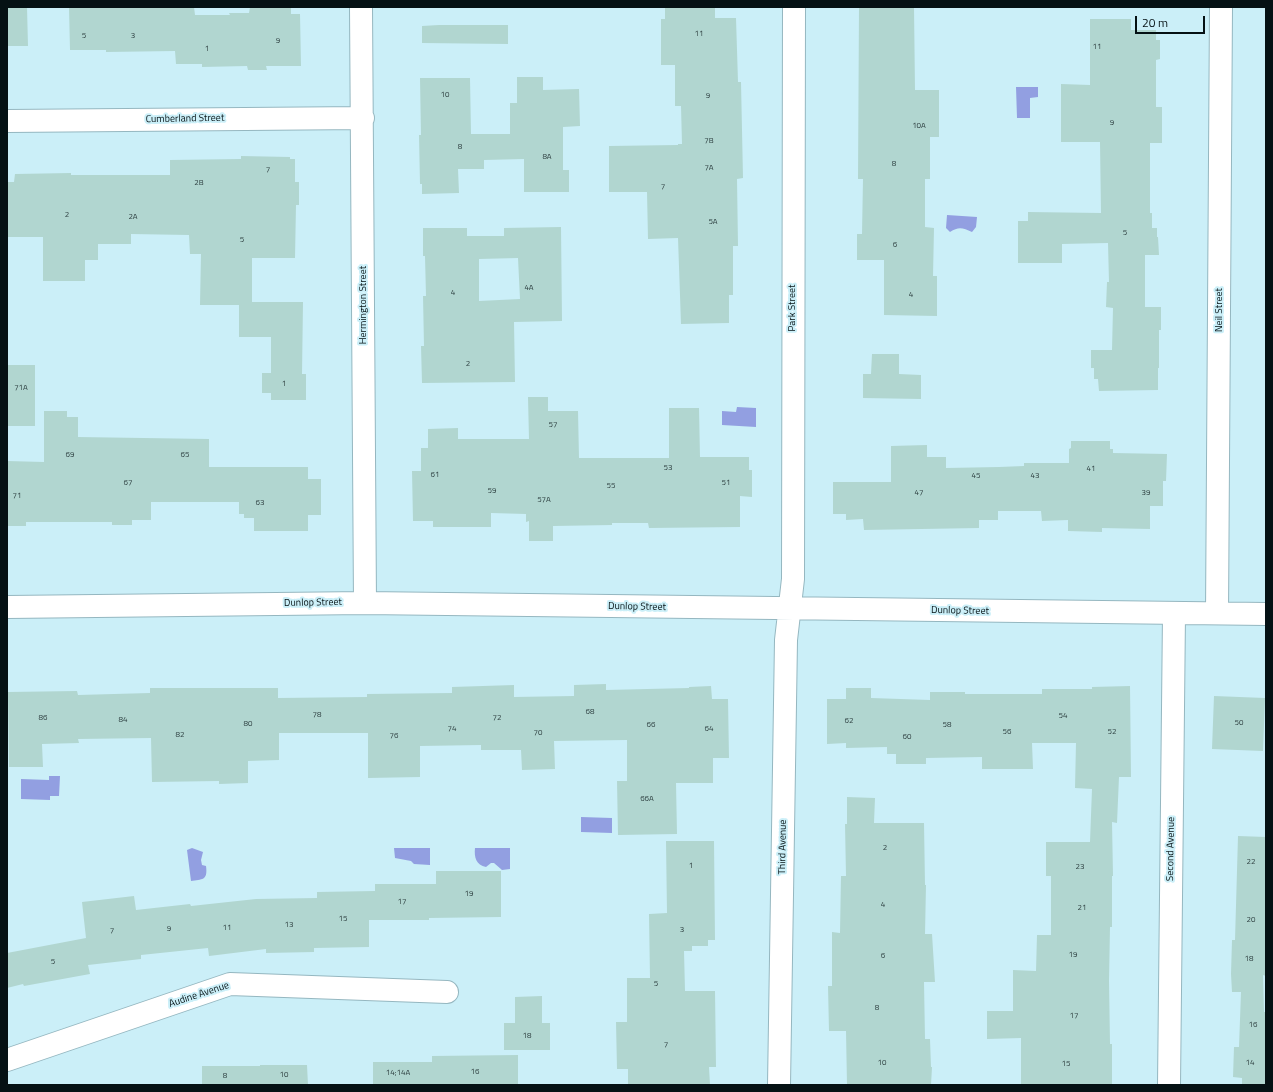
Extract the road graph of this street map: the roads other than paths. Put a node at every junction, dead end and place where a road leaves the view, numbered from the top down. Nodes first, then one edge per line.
1 (361, 7) edge
2 (794, 7) edge
3 (1221, 7) edge
4 (363, 118) junction
5 (7, 121) edge
6 (365, 603) junction
7 (7, 607) edge
8 (789, 609) junction
9 (1217, 613) junction
10 (1174, 614) junction
11 (1266, 614) edge
12 (447, 992) dead end
13 (7, 1060) edge
14 (779, 1085) edge
15 (1169, 1085) edge

1 - 4 street, Hermington Street
2 - 8 street, Park Street
3 - 9 street, Neil Street
4 - 5 street, Cumberland Street
4 - 6 street, Hermington Street
6 - 7 street, Dunlop Street
6 - 8 street, Dunlop Street
8 - 10 street, Dunlop Street
8 - 14 street, Third Avenue
9 - 10 street, Dunlop Street
9 - 11 street, Dunlop Street
10 - 15 street, Second Avenue
12 - 13 street, Audine Avenue

